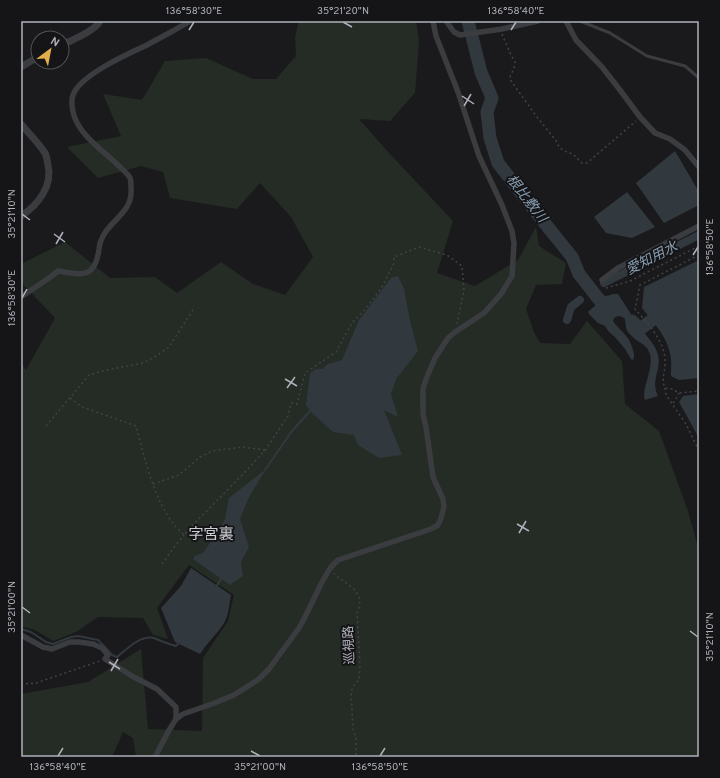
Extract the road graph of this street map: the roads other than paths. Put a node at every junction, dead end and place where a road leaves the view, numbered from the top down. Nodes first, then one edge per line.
1 (100, 21) edge
2 (190, 21) edge
3 (433, 21) edge
4 (446, 21) edge
5 (538, 21) edge
6 (566, 21) edge
7 (580, 21) edge
8 (70, 41) edge
9 (30, 62) edge
10 (21, 67) edge
11 (699, 78) edge
12 (21, 124) edge
13 (699, 167) edge
14 (21, 216) edge
15 (699, 226) edge
16 (602, 280) dead end
17 (21, 297) edge
18 (21, 635) edge
19 (176, 719) junction
20 (155, 757) edge

1 - 8 street
2 - 17 street
3 - 19 street
4 - 5 street
6 - 13 street
7 - 11 lane
9 - 10 street
12 - 14 street
15 - 16 street
18 - 19 street
19 - 20 street

